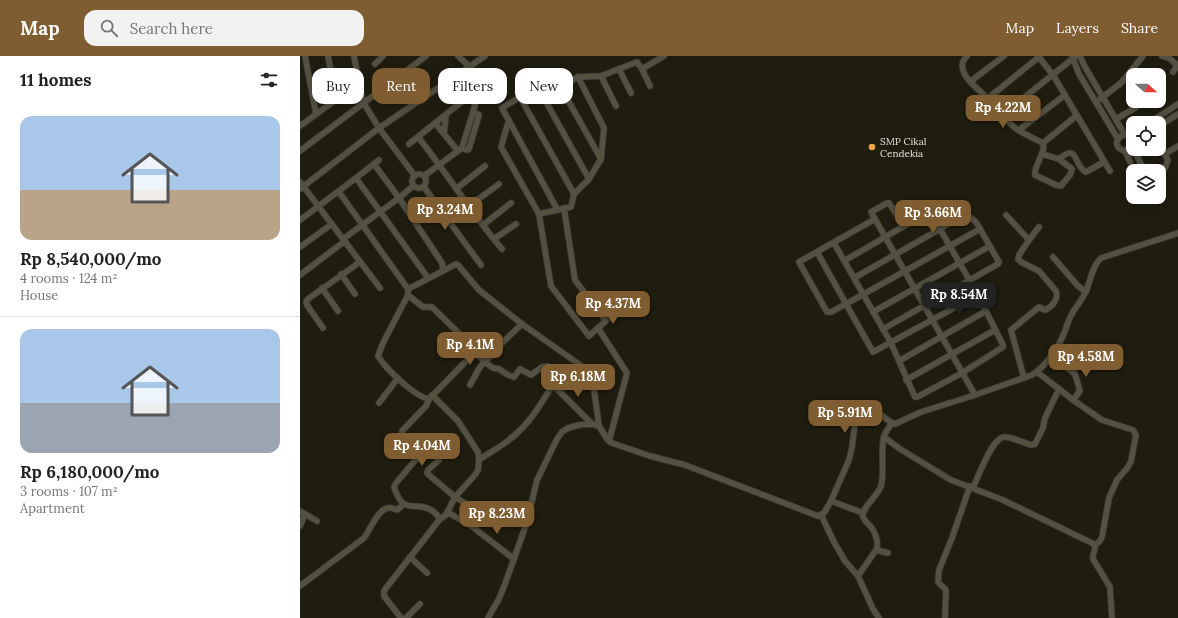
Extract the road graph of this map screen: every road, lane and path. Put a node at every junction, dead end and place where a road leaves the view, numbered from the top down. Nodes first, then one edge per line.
1 (305, 56) edge
2 (328, 56) edge
3 (354, 56) edge
4 (382, 56) edge
5 (426, 56) edge
6 (458, 56) edge
7 (485, 56) edge
8 (664, 56) edge
9 (967, 56) edge
10 (1004, 56) edge
11 (1080, 56) edge
12 (1143, 56) edge
13 (1162, 56) edge
14 (1038, 57) edge
15 (1074, 57) edge
16 (1170, 57) edge
17 (375, 64) dead end
18 (1178, 66) edge
19 (470, 67) junction
20 (356, 68) edge
21 (619, 69) junction
22 (642, 69) junction
23 (1173, 72) dead end
24 (1053, 75) junction
25 (601, 76) junction
26 (578, 77) junction
27 (573, 80) edge
28 (971, 81) junction
29 (650, 86) dead end
30 (631, 93) dead end
31 (1065, 95) junction
32 (1102, 98) junction
33 (987, 99) junction
34 (515, 100) edge
35 (364, 101) edge
36 (1095, 101) junction
37 (360, 104) edge
38 (364, 104) edge
39 (459, 104) edge
40 (475, 104) edge
41 (524, 104) edge
42 (547, 104) edge
43 (570, 104) edge
44 (1178, 104) edge
45 (616, 106) dead end
46 (1135, 108) edge
47 (1172, 108) junction
48 (316, 114) junction
49 (1177, 114) edge
50 (446, 115) junction
51 (1001, 116) junction
52 (1076, 116) junction
53 (1160, 116) edge
54 (1116, 119) junction
55 (509, 120) junction
56 (1166, 121) edge
57 (435, 123) junction
58 (300, 126) edge
59 (379, 128) junction
60 (1019, 130) junction
61 (1126, 131) edge
62 (444, 133) junction
63 (1126, 135) edge
64 (418, 137) junction
65 (1118, 139) junction
66 (1043, 143) junction
67 (409, 144) dead end
68 (1178, 146) edge
69 (460, 149) junction
70 (300, 151) edge
71 (1125, 151) joint
72 (1166, 153) edge
73 (1042, 154) junction
74 (1166, 156) edge
75 (601, 159) junction
76 (379, 160) dead end
77 (1059, 160) junction
78 (1104, 162) junction
79 (1130, 162) dead end
80 (374, 164) junction
81 (440, 165) junction
82 (485, 166) dead end
83 (1166, 166) edge
84 (1110, 172) dead end
85 (415, 176) junction
86 (424, 176) junction
87 (356, 178) junction
88 (589, 179) junction
89 (499, 184) dead end
90 (301, 186) edge
91 (414, 186) junction
92 (424, 187) junction
93 (456, 189) junction
94 (339, 192) junction
95 (574, 194) junction
96 (399, 198) junction
97 (511, 203) dead end
98 (319, 206) junction
99 (469, 206) junction
100 (560, 209) junction
101 (380, 212) junction
102 (539, 214) junction
103 (1006, 215) dead end
104 (875, 219) junction
105 (300, 220) edge
106 (332, 224) junction
107 (362, 224) junction
108 (483, 224) junction
109 (904, 226) junction
110 (514, 227) dead end
111 (1039, 227) dead end
112 (940, 229) junction
113 (980, 229) junction
114 (1178, 233) edge
115 (885, 237) junction
116 (494, 239) junction
117 (344, 240) junction
118 (1029, 240) junction
119 (834, 242) junction
120 (950, 246) junction
121 (990, 246) junction
122 (300, 247) edge
123 (502, 248) dead end
124 (817, 252) junction
125 (895, 255) junction
126 (1053, 258) dead end
127 (844, 261) junction
128 (360, 262) junction
129 (960, 263) junction
130 (481, 265) dead end
131 (443, 271) junction
132 (904, 272) junction
133 (342, 274) junction
134 (300, 275) edge
135 (428, 278) junction
136 (854, 278) junction
137 (969, 280) junction
138 (322, 288) junction
139 (380, 288) dead end
140 (408, 288) junction
141 (914, 289) junction
142 (952, 290) junction
143 (1086, 292) junction
144 (354, 294) dead end
145 (408, 295) junction
146 (864, 295) junction
147 (978, 295) junction
148 (846, 304) junction
149 (924, 306) junction
150 (959, 306) junction
151 (338, 311) dead end
152 (986, 311) junction
153 (873, 312) junction
154 (932, 320) junction
155 (522, 324) junction
156 (322, 328) dead end
157 (598, 328) junction
158 (883, 329) junction
159 (995, 330) junction
160 (941, 337) junction
161 (891, 343) junction
162 (475, 352) junction
163 (952, 355) junction
164 (1051, 356) junction
165 (899, 361) junction
166 (485, 362) junction
167 (962, 372) junction
168 (1037, 372) junction
169 (398, 378) junction
170 (1024, 378) junction
171 (906, 380) junction
172 (470, 385) dead end
173 (553, 385) junction
174 (1059, 389) junction
175 (975, 395) junction
176 (431, 397) junction
177 (1073, 400) junction
178 (379, 403) dead end
179 (892, 423) junction
180 (592, 424) junction
181 (599, 426) junction
182 (884, 437) junction
183 (609, 441) junction
184 (439, 460) dead end
185 (479, 460) junction
186 (971, 487) junction
187 (455, 497) junction
188 (831, 501) junction
189 (404, 504) junction
190 (302, 512) edge
191 (447, 512) junction
192 (863, 514) junction
193 (821, 515) junction
194 (440, 519) junction
195 (317, 521) dead end
196 (500, 525) dead end
197 (300, 526) edge
198 (1095, 545) junction
199 (876, 550) junction
200 (888, 553) dead end
201 (410, 557) junction
202 (514, 559) junction
203 (427, 573) dead end
204 (858, 576) junction
205 (300, 586) edge
206 (420, 604) dead end
207 (401, 618) edge
208 (406, 618) edge
209 (488, 618) edge
210 (879, 618) edge
211 (945, 618) edge
212 (1112, 618) edge

1 - 48 street
2 - 48 street
3 - 20 street
4 - 17 street
5 - 35 street
6 - 19 street
7 - 19 street
8 - 22 street
9 - 28 street
10 - 28 street
11 - 32 street
12 - 32 street
13 - 16 street
14 - 24 street
14 - 33 street
15 - 24 street
15 - 36 street
16 - 18 street
18 - 23 street
19 - 59 street
21 - 22 street
21 - 25 street
21 - 30 street
22 - 29 street
24 - 31 street
24 - 51 street
25 - 26 street
25 - 45 street
26 - 27 street
26 - 75 street
28 - 33 street
31 - 52 street
31 - 60 street
32 - 36 street
32 - 54 street
33 - 51 street
34 - 55 street
36 - 65 street
37 - 70 street
38 - 59 street
39 - 50 street
40 - 69 street
41 - 95 street
42 - 88 street
43 - 75 street
44 - 47 street
46 - 54 street
47 - 49 street
47 - 53 street
48 - 58 street
49 - 56 street
50 - 57 street
50 - 62 street
51 - 60 street
52 - 66 street
52 - 78 street
54 - 61 street
55 - 100 street
55 - 102 street
57 - 62 street
57 - 64 street
59 - 85 street
59 - 90 street
60 - 66 street
62 - 69 street
63 - 65 street
64 - 67 street
64 - 81 street
65 - 71 street
66 - 73 street
68 - 72 street
69 - 81 street
71 - 79 street
73 - 77 street
73 - 77 street
74 - 83 street
75 - 88 street
76 - 80 street
77 - 78 street
78 - 84 street
80 - 87 street
80 - 96 street
81 - 86 street
81 - 93 street
82 - 93 street
85 - 86 street
85 - 91 street
86 - 92 street
87 - 94 street
87 - 101 street
88 - 95 street
89 - 99 street
90 - 98 street
91 - 92 street
91 - 96 street
92 - 130 street
93 - 99 street
94 - 98 street
94 - 107 street
95 - 100 street
96 - 101 street
96 - 131 street
97 - 108 street
98 - 105 street
98 - 106 street
99 - 108 street
100 - 102 street
100 - 157 street
101 - 107 street
101 - 135 street
102 - 157 street
103 - 118 street
104 - 109 street
104 - 115 street
104 - 119 street
106 - 117 street
106 - 122 street
107 - 117 street
107 - 140 street
108 - 116 street
109 - 112 street
109 - 115 street
110 - 116 street
111 - 118 street
112 - 113 street
112 - 120 street
112 - 125 street
113 - 120 street
113 - 121 street
114 - 143 street
115 - 125 street
115 - 127 street
116 - 123 street
117 - 128 street
117 - 134 street
118 - 170 street
119 - 124 street
119 - 127 street
120 - 129 street
120 - 132 street
121 - 129 street
121 - 137 street
124 - 148 street
124 - 148 street
125 - 132 street
125 - 136 street
126 - 143 street
127 - 136 street
128 - 133 street
128 - 139 street
129 - 137 street
129 - 141 street
131 - 135 street
131 - 155 street
132 - 141 street
132 - 146 street
133 - 138 street
133 - 144 street
135 - 140 street
136 - 146 street
137 - 142 street
137 - 147 street
138 - 151 street
138 - 156 street
140 - 145 street
141 - 149 street
141 - 153 street
142 - 149 street
142 - 150 street
143 - 164 street
145 - 162 street
145 - 169 street
146 - 148 street
146 - 153 street
147 - 150 street
147 - 152 street
148 - 161 street
149 - 154 street
149 - 158 street
150 - 154 street
152 - 159 street
152 - 160 street
153 - 158 street
154 - 160 street
154 - 161 street
155 - 166 street
155 - 181 street
157 - 183 street
158 - 161 street
159 - 163 street
159 - 167 street
160 - 163 street
160 - 165 street
161 - 165 street
162 - 166 street
162 - 176 street
163 - 167 street
163 - 171 street
164 - 168 street
164 - 177 street
165 - 171 street
166 - 172 street
166 - 173 street
167 - 171 street
167 - 175 street
168 - 170 street
168 - 174 street
169 - 176 street
169 - 178 street
170 - 175 street
173 - 180 street
173 - 185 street
174 - 177 street
174 - 186 street
175 - 179 street
176 - 185 street
176 - 189 street
177 - 198 street
179 - 182 street
179 - 188 street
180 - 181 street
180 - 202 street
181 - 183 street
182 - 186 street
182 - 192 street
183 - 193 street
184 - 187 street
185 - 187 street
186 - 198 street
186 - 211 street
187 - 191 street
187 - 196 street
188 - 192 street
188 - 193 street
189 - 194 street
189 - 205 street
190 - 195 street
190 - 197 street
191 - 194 street
191 - 202 street
192 - 199 street
193 - 204 street
194 - 201 street
198 - 212 street
199 - 200 street
199 - 204 street
201 - 203 street
201 - 207 street
202 - 209 street
204 - 210 street
206 - 208 street

